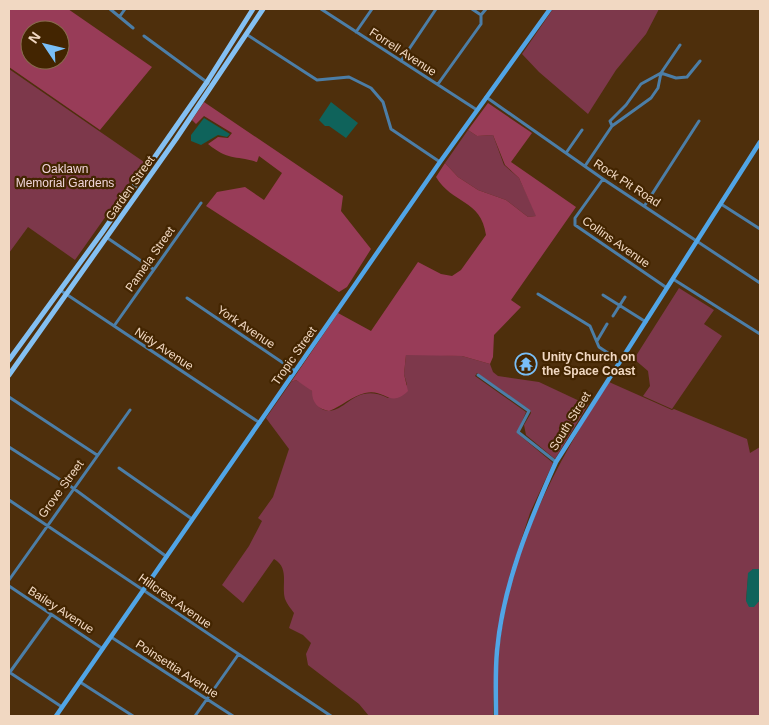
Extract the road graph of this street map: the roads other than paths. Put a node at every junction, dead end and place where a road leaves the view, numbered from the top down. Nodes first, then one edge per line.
1 (110, 9) edge
2 (125, 9) edge
3 (253, 9) edge
4 (263, 9) edge
5 (321, 9) edge
6 (372, 9) edge
7 (436, 9) edge
8 (473, 9) edge
9 (486, 9) edge
10 (550, 9) edge
11 (481, 15) junction
12 (120, 16) junction
13 (133, 28) dead end
14 (356, 32) junction
15 (246, 34) junction
16 (144, 36) dead end
17 (680, 45) dead end
18 (402, 61) junction
19 (700, 61) dead end
20 (661, 73) junction
21 (207, 82) junction
22 (438, 84) junction
23 (213, 86) junction
24 (486, 97) junction
25 (476, 110) junction
26 (699, 121) dead end
27 (612, 126) junction
28 (582, 130) dead end
29 (170, 135) junction
30 (176, 140) junction
31 (760, 142) edge
32 (566, 153) junction
33 (440, 162) junction
34 (585, 166) junction
35 (603, 179) junction
36 (128, 194) junction
37 (135, 199) junction
38 (201, 203) dead end
39 (721, 204) junction
40 (644, 205) junction
41 (760, 229) edge
42 (101, 234) junction
43 (107, 238) junction
44 (698, 240) junction
45 (81, 260) junction
46 (88, 265) junction
47 (153, 269) junction
48 (673, 278) junction
49 (760, 283) edge
50 (667, 288) junction
51 (60, 289) junction
52 (67, 294) junction
53 (538, 294) dead end
54 (603, 295) dead end
55 (625, 297) dead end
56 (186, 298) dead end
57 (619, 306) junction
58 (613, 316) dead end
59 (646, 322) junction
60 (607, 324) dead end
61 (114, 326) junction
62 (760, 334) edge
63 (597, 341) junction
64 (13, 354) junction
65 (23, 356) junction
66 (9, 360) edge
67 (620, 361) junction
68 (295, 371) junction
69 (9, 376) edge
70 (478, 376) dead end
71 (9, 397) edge
72 (130, 410) dead end
73 (260, 423) junction
74 (9, 447) edge
75 (97, 455) junction
76 (556, 462) junction
77 (119, 468) dead end
78 (73, 488) junction
79 (9, 500) edge
80 (193, 519) junction
81 (46, 525) junction
82 (167, 557) junction
83 (9, 580) edge
84 (9, 586) edge
85 (144, 590) junction
86 (51, 615) junction
87 (111, 637) junction
88 (103, 649) junction
89 (238, 655) junction
90 (9, 672) edge
91 (80, 682) junction
92 (206, 699) junction
93 (62, 707) junction
94 (56, 716) edge
95 (133, 716) edge
96 (195, 716) edge
97 (232, 716) edge
98 (331, 716) edge
99 (496, 716) edge

1 - 12 street
2 - 12 street
3 - 21 main road, Garden Street
4 - 15 main road, Garden Street
5 - 14 street, Forrell Avenue
6 - 14 street
7 - 18 street
8 - 11 street
9 - 11 street
10 - 24 street, Tropic Street
11 - 22 street
12 - 13 street
14 - 18 street, Forrell Avenue
15 - 23 main road, Garden Street
15 - 33 street
16 - 21 street
17 - 20 street
18 - 22 street, Forrell Avenue
19 - 20 street
20 - 27 street
20 - 27 street
21 - 23 street
21 - 29 main road, Garden Street
22 - 25 street, Forrell Avenue
23 - 30 main road, Garden Street
24 - 25 street, Tropic Street
24 - 32 street, Rock Pit Road
25 - 33 street, Tropic Street
26 - 40 street
27 - 34 street
28 - 32 street
29 - 30 street
29 - 36 main road, Garden Street
30 - 37 main road, Garden Street
31 - 39 street, South Street
32 - 34 street, Rock Pit Road
33 - 68 street, Tropic Street
34 - 35 street, Rock Pit Road
35 - 40 street, Rock Pit Road
35 - 50 street, Collins Avenue
36 - 37 street
36 - 42 main road, Garden Street
37 - 43 main road, Garden Street
38 - 47 street, Pamela Street
39 - 41 street
39 - 44 street, South Street
40 - 44 street, Rock Pit Road
42 - 43 street
42 - 45 main road, Garden Street
43 - 46 main road, Garden Street
43 - 47 street
44 - 48 street, South Street
44 - 49 street, Rock Pit Road
45 - 46 street
45 - 51 main road, Garden Street
46 - 52 main road, Garden Street
47 - 61 street, Pamela Street
48 - 50 street, South Street
48 - 62 street
50 - 59 street, South Street
51 - 52 street, Nidy Avenue
51 - 64 main road, Garden Street
52 - 61 street, Nidy Avenue
52 - 65 main road, Garden Street
53 - 63 street
54 - 57 street
55 - 57 street
56 - 68 street, York Avenue
57 - 58 street
57 - 59 street
59 - 67 street, South Street
60 - 63 street
61 - 73 street, Nidy Avenue
63 - 67 street
64 - 65 main road
64 - 66 main road, Garden Street
65 - 69 main road, Garden Street
67 - 76 street, South Street
68 - 73 street, Tropic Street
70 - 76 street
71 - 75 street
72 - 75 street, Grove Street
73 - 80 street, Tropic Street
74 - 78 street
75 - 78 street, Grove Street
76 - 99 street, South Street
77 - 80 street
78 - 81 street, Grove Street
78 - 82 street
79 - 81 street, Hillcrest Avenue
80 - 82 street, Tropic Street
81 - 83 street, Grove Street
81 - 85 street, Hillcrest Avenue
82 - 85 street, Tropic Street
84 - 86 street, Bailey Avenue
85 - 87 street, Tropic Street
85 - 89 street, Hillcrest Avenue
86 - 88 street, Bailey Avenue
86 - 90 street
87 - 88 street, Tropic Street
87 - 92 street, Poinsettia Avenue
88 - 91 street, Tropic Street
89 - 92 street
89 - 98 street, Hillcrest Avenue
90 - 93 street
91 - 93 street, Tropic Street
91 - 95 street
92 - 96 street
92 - 97 street, Poinsettia Avenue
93 - 94 street, Tropic Street

